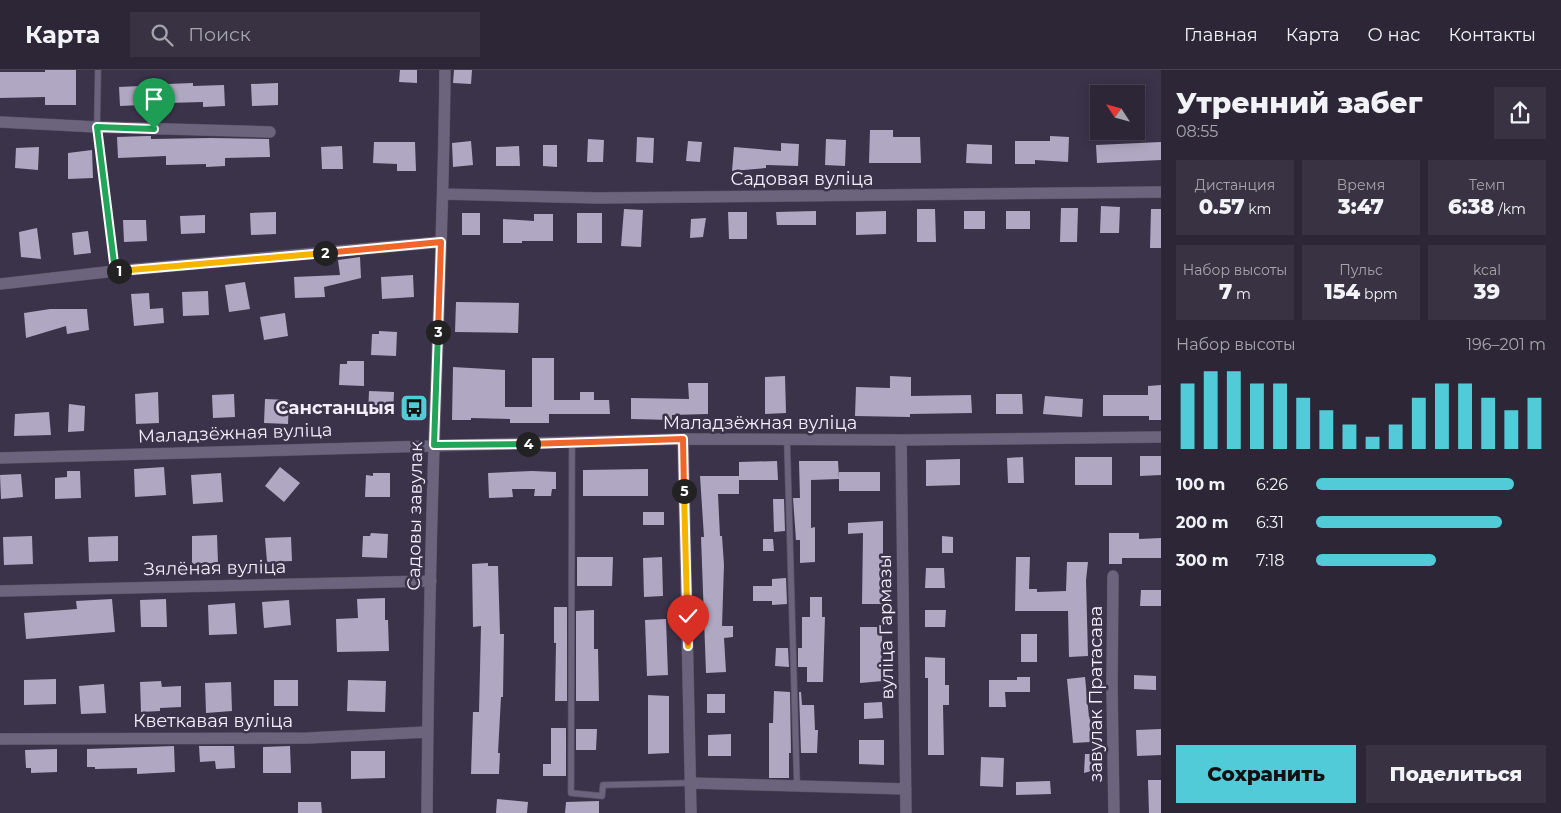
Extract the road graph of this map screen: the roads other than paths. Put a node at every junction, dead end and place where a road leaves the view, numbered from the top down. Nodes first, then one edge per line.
1 (98, 70) edge
2 (445, 70) edge
3 (0, 122) edge
4 (97, 127) junction
5 (270, 132) dead end
6 (1161, 192) edge
7 (444, 194) junction
8 (441, 242) junction
9 (115, 271) junction
10 (0, 284) edge
11 (1161, 437) edge
12 (683, 439) junction
13 (787, 440) junction
14 (901, 440) junction
15 (572, 443) junction
16 (434, 445) junction
17 (0, 458) edge
18 (1113, 576) dead end
19 (431, 580) junction
20 (0, 591) edge
21 (427, 732) junction
22 (0, 739) edge
23 (690, 783) junction
24 (797, 786) junction
25 (906, 789) junction
26 (427, 813) edge
27 (691, 813) edge
28 (906, 813) edge
29 (1114, 813) edge

1 - 4 lane
2 - 7 street, Садовы завулак
3 - 4 street
4 - 5 street
4 - 9 lane
6 - 7 street, Садовая вуліца
7 - 8 street, Садовы завулак
8 - 9 street
8 - 16 street, Садовы завулак
9 - 10 street
11 - 14 street, Маладзёжная вуліца
12 - 13 street, Маладзёжная вуліца
12 - 15 street, Маладзёжная вуліца
12 - 23 street
13 - 14 street, Маладзёжная вуліца
13 - 24 lane
14 - 25 street, вуліца Гармазы
15 - 16 street, Маладзёжная вуліца
15 - 23 lane
16 - 17 street, Маладзёжная вуліца
16 - 19 street, Садовы завулак
18 - 29 street, завулак Пратасава
19 - 20 street, Зялёная вуліца
19 - 21 street, Садовы завулак
21 - 22 street, Кветкавая вуліца
21 - 26 street, Садовы завулак
23 - 24 street
23 - 27 street
24 - 25 street
25 - 28 street, вуліца Гармазы

